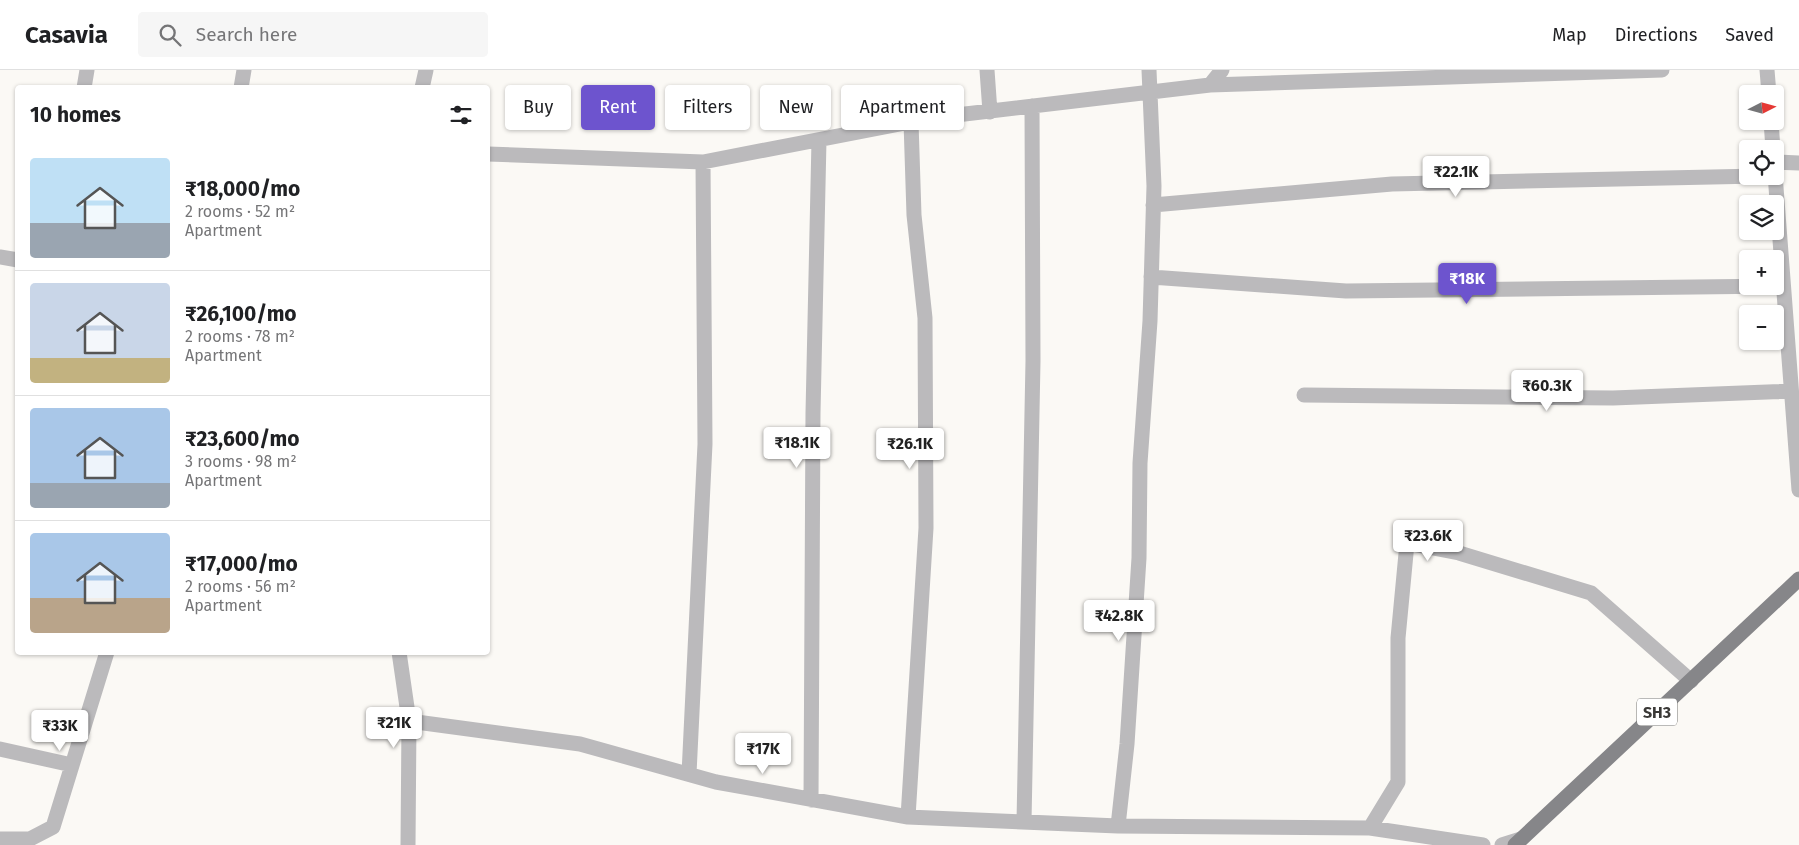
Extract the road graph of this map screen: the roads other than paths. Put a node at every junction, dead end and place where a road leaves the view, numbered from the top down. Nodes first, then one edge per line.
1 (86, 70) edge
2 (244, 70) edge
3 (426, 70) edge
4 (987, 70) edge
5 (1149, 70) edge
6 (1222, 70) edge
7 (1662, 70) edge
8 (1767, 70) edge
9 (84, 85) edge
10 (242, 85) edge
11 (423, 85) edge
12 (1210, 85) junction
13 (1768, 85) edge
14 (1149, 92) junction
15 (1032, 106) junction
16 (990, 112) junction
17 (964, 115) edge
18 (870, 130) edge
19 (910, 130) edge
20 (819, 140) junction
21 (490, 154) edge
22 (703, 162) junction
23 (1784, 162) edge
24 (1799, 163) edge
25 (1739, 176) edge
26 (1776, 185) edge
27 (1153, 205) junction
28 (1780, 250) edge
29 (0, 257) edge
30 (15, 260) edge
31 (1151, 277) junction
32 (1739, 287) edge
33 (1784, 295) edge
34 (1791, 391) junction
35 (1304, 395) dead end
36 (1799, 490) edge
37 (1799, 579) edge
38 (106, 655) edge
39 (399, 655) edge
40 (1691, 680) junction
41 (410, 722) junction
42 (0, 749) edge
43 (72, 765) junction
44 (688, 774) junction
45 (811, 800) junction
46 (908, 817) junction
47 (1024, 822) junction
48 (1118, 826) junction
49 (1370, 828) junction
50 (0, 839) edge
51 (1518, 842) edge
52 (408, 845) edge
53 (1483, 845) edge
54 (1502, 845) edge

1 - 9 street
2 - 10 street
3 - 11 street
4 - 16 street
5 - 14 street
6 - 12 street
7 - 12 street
8 - 13 street
12 - 14 street
14 - 15 street
14 - 27 street
15 - 16 street
15 - 47 street
16 - 17 street
18 - 20 street
19 - 46 street
20 - 22 street
20 - 45 street
21 - 22 street
22 - 44 street
23 - 24 street
25 - 27 street
26 - 28 street
27 - 31 street
29 - 30 street
31 - 32 street
31 - 48 street
33 - 34 street
34 - 35 street
34 - 36 street
37 - 40 main road, SH3
38 - 43 street
39 - 41 street
40 - 49 street
40 - 51 main road, SH3
41 - 44 street
41 - 52 street
42 - 43 street
43 - 50 street
44 - 45 street
45 - 46 street
46 - 47 street
47 - 48 street
48 - 49 street
49 - 53 street
51 - 54 street

